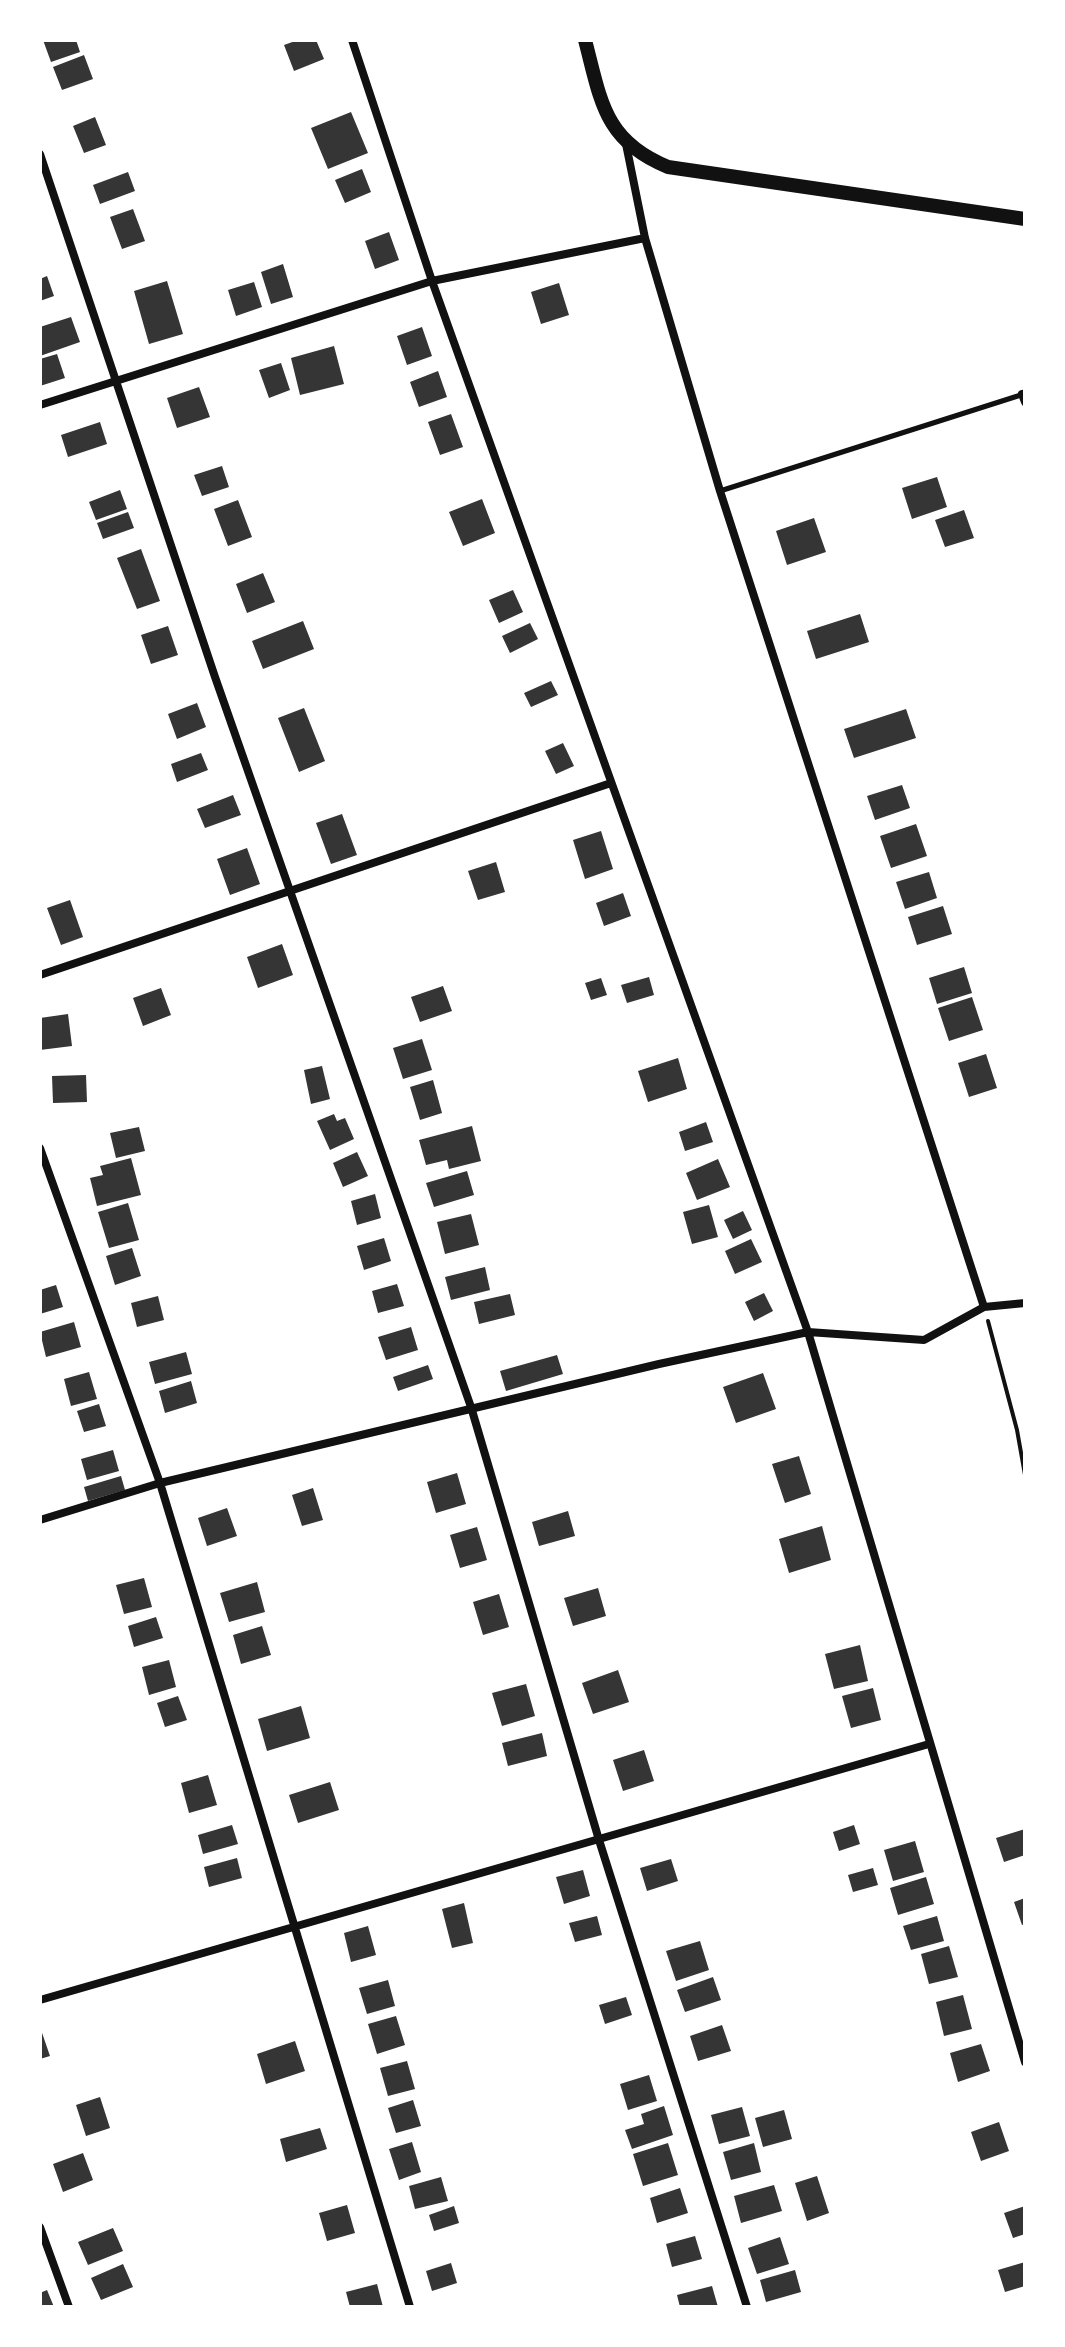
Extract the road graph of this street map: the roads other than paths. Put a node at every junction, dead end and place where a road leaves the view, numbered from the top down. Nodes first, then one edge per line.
1 (352, 40) edge
2 (585, 40) edge
3 (626, 144) junction
4 (40, 154) edge
5 (1025, 219) edge
6 (645, 238) junction
7 (432, 281) junction
8 (117, 379) junction
9 (1024, 396) edge
10 (40, 405) edge
11 (720, 491) junction
12 (611, 783) junction
13 (289, 889) junction
14 (40, 975) edge
15 (40, 1148) edge
16 (1025, 1303) edge
17 (984, 1307) junction
18 (808, 1332) junction
19 (471, 1407) junction
20 (160, 1483) junction
21 (40, 1520) edge
22 (929, 1744) junction
23 (599, 1840) junction
24 (297, 1927) junction
25 (40, 2000) edge
26 (1025, 2062) edge
27 (40, 2227) edge
28 (69, 2307) edge
29 (410, 2307) edge
30 (747, 2307) edge

1 - 7 street
2 - 3 main road
3 - 5 main road
3 - 6 street
4 - 8 street
6 - 7 street
6 - 11 street
7 - 8 street
7 - 12 street
8 - 10 street
8 - 13 street
9 - 11 lane
11 - 17 street
12 - 13 street
12 - 18 street
13 - 14 street
13 - 19 street
15 - 20 street
16 - 17 street
17 - 18 street
18 - 19 street
18 - 22 street
19 - 20 street
19 - 23 street
20 - 21 street
20 - 24 street
22 - 23 street
22 - 26 street
23 - 24 street
23 - 30 street
24 - 25 street
24 - 29 street
27 - 28 street

